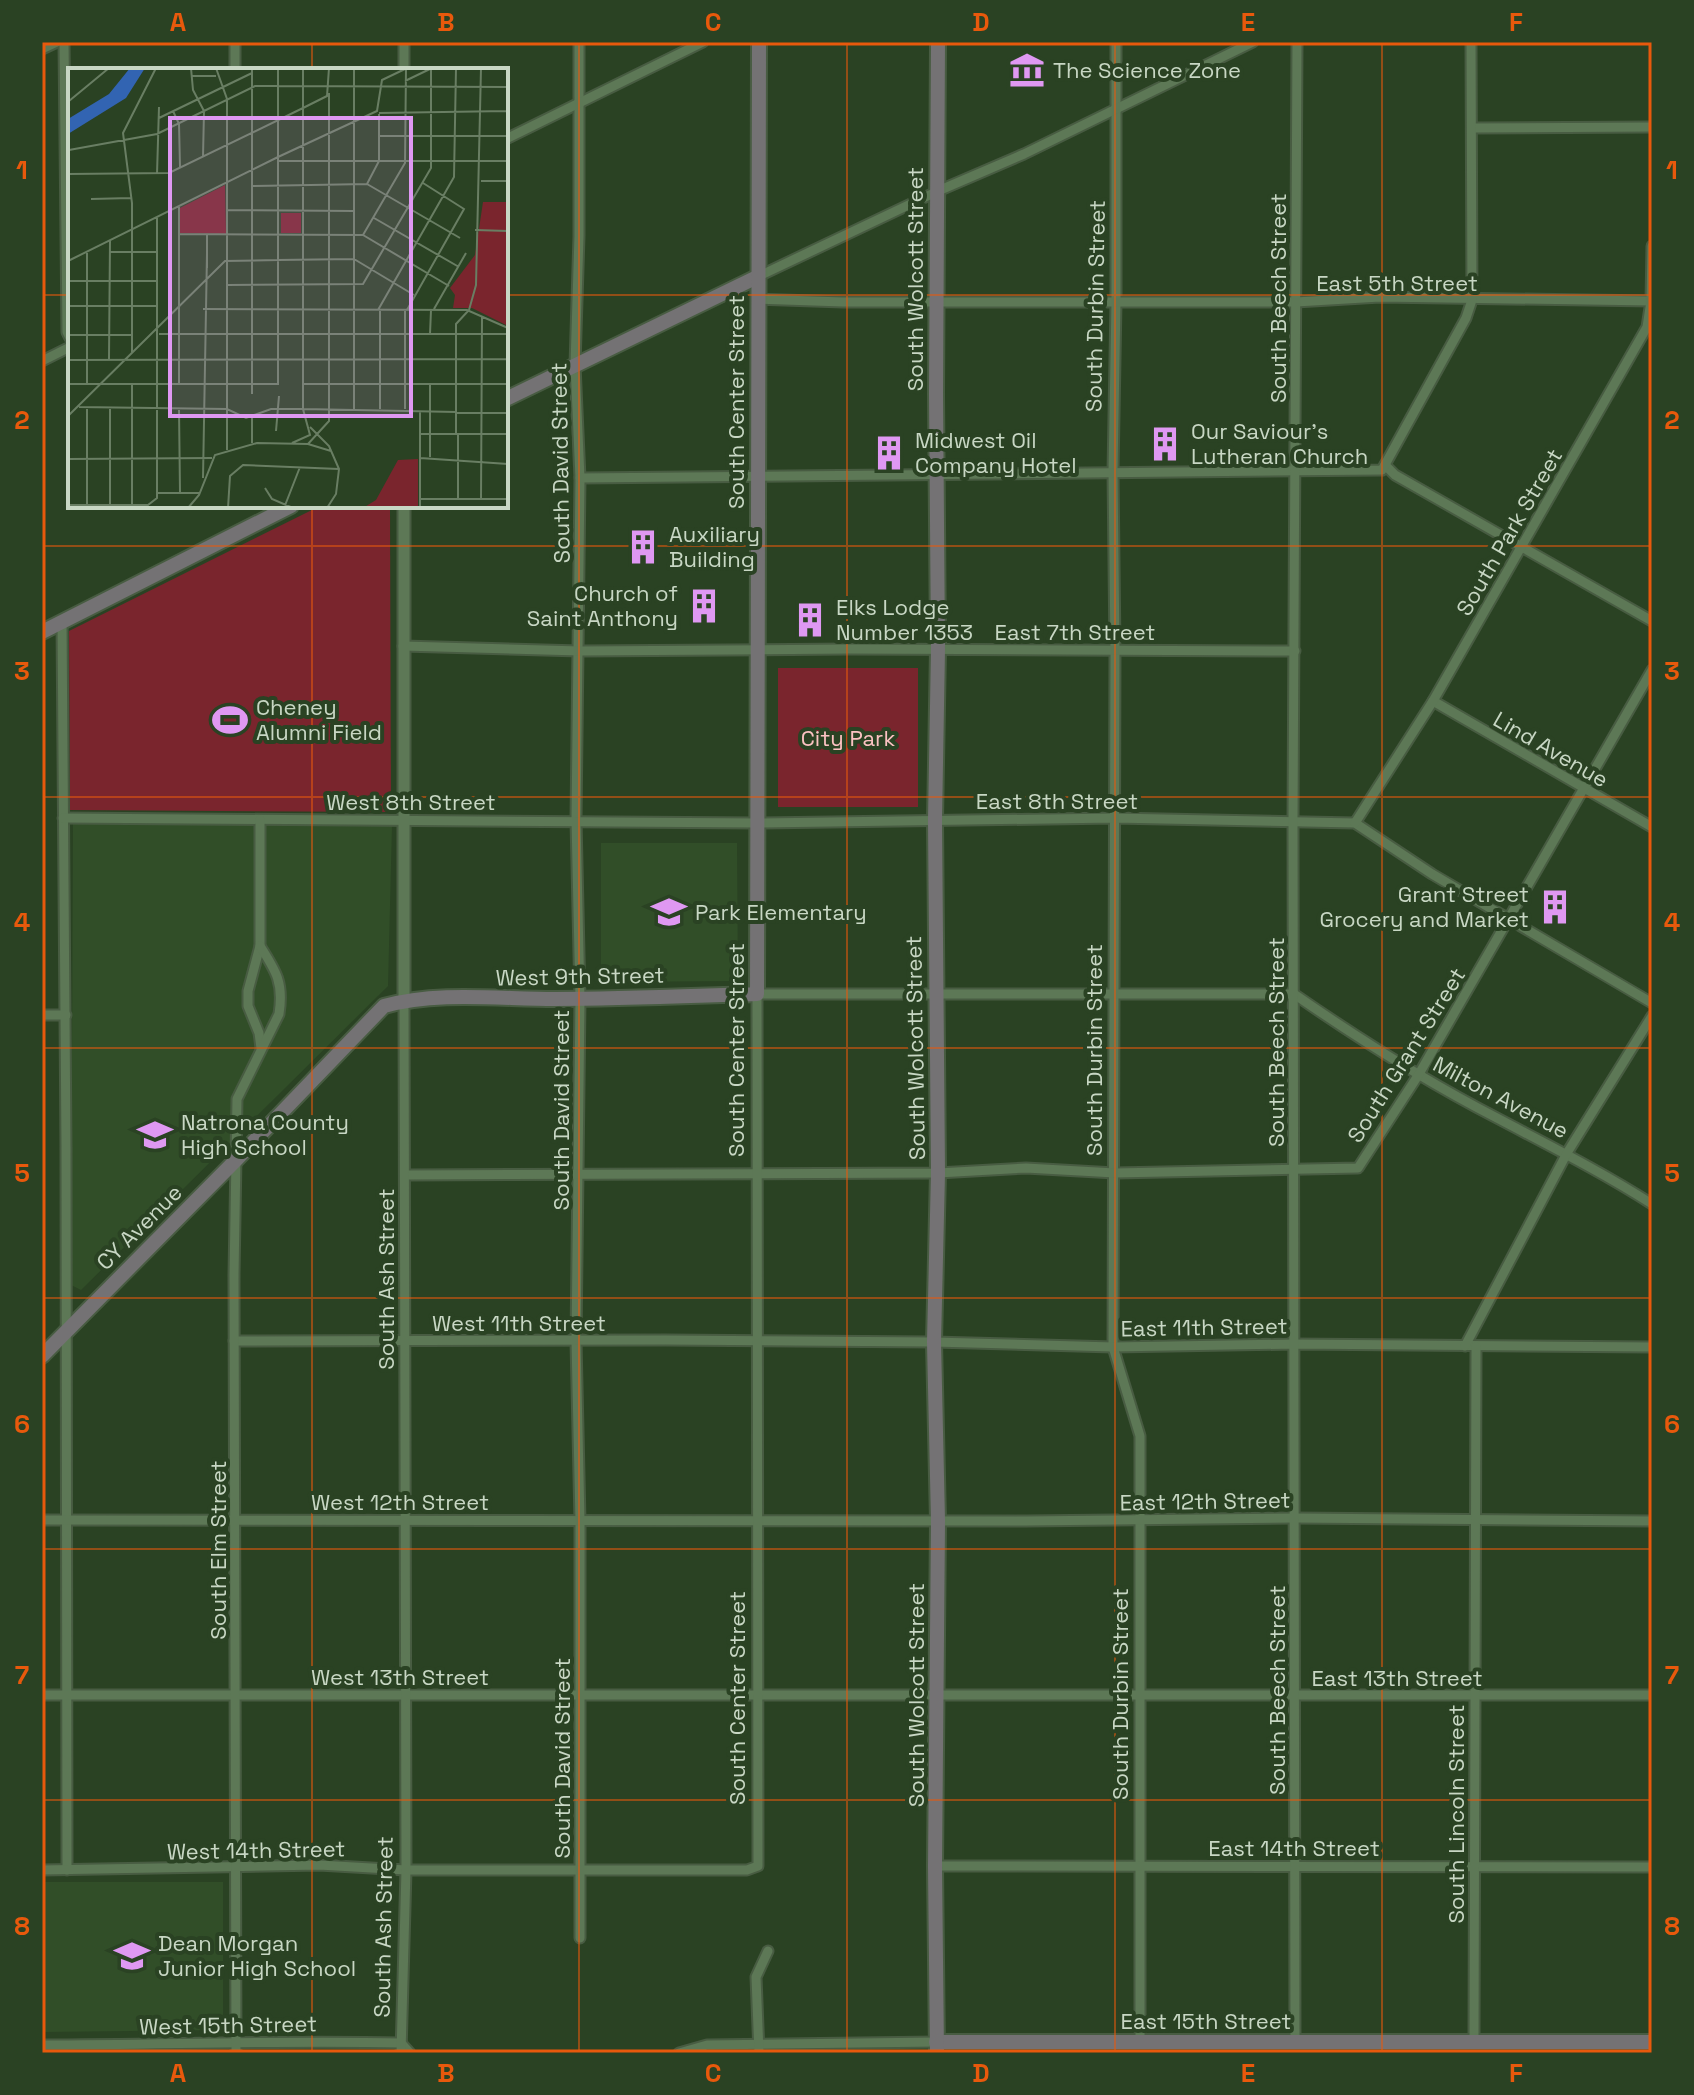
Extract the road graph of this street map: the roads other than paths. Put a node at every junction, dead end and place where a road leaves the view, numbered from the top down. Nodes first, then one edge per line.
1 (57, 42) edge
2 (64, 42) edge
3 (235, 42) edge
4 (404, 42) edge
5 (579, 42) edge
6 (703, 42) edge
7 (759, 42) edge
8 (938, 42) edge
9 (1116, 42) edge
10 (1253, 42) edge
11 (1297, 42) edge
12 (1471, 42) edge
13 (42, 49) edge
14 (235, 68) edge
15 (404, 68) edge
16 (580, 104) junction
17 (1116, 107) junction
18 (1652, 127) edge
19 (1473, 128) junction
20 (508, 138) edge
21 (938, 191) junction
22 (1652, 246) edge
23 (757, 277) junction
24 (757, 299) junction
25 (1472, 300) junction
26 (1652, 301) edge
27 (937, 302) junction
28 (1116, 302) junction
29 (1296, 302) junction
30 (68, 334) edge
31 (68, 348) edge
32 (42, 361) edge
33 (575, 365) junction
34 (508, 398) edge
35 (1385, 465) junction
36 (1295, 471) junction
37 (1113, 472) junction
38 (937, 476) junction
39 (758, 477) junction
40 (580, 478) junction
41 (287, 508) edge
42 (404, 508) edge
43 (1522, 547) junction
44 (1652, 621) edge
45 (62, 622) junction
46 (42, 632) edge
47 (403, 646) junction
48 (759, 649) junction
49 (938, 649) junction
50 (580, 651) junction
51 (1115, 651) junction
52 (1295, 651) junction
53 (1652, 670) edge
54 (1433, 701) junction
55 (1583, 788) junction
56 (63, 818) junction
57 (1115, 818) junction
58 (260, 820) junction
59 (405, 820) junction
60 (576, 820) junction
61 (935, 820) junction
62 (1293, 820) junction
63 (758, 823) junction
64 (1355, 823) junction
65 (1652, 827) edge
66 (1510, 919) junction
67 (260, 946) junction
68 (936, 993) junction
69 (757, 994) junction
70 (1294, 994) junction
71 (1113, 996) junction
72 (580, 999) junction
73 (404, 1000) junction
74 (1652, 1003) edge
75 (42, 1015) edge
76 (66, 1015) junction
77 (1652, 1016) edge
78 (261, 1051) junction
79 (1419, 1074) junction
80 (1567, 1153) junction
81 (236, 1160) junction
82 (1294, 1168) junction
83 (579, 1173) junction
84 (759, 1173) junction
85 (938, 1173) junction
86 (1115, 1173) junction
87 (406, 1175) junction
88 (1652, 1204) edge
89 (66, 1332) junction
90 (234, 1341) junction
91 (405, 1341) junction
92 (576, 1341) junction
93 (756, 1342) junction
94 (934, 1342) junction
95 (1294, 1344) junction
96 (1113, 1347) junction
97 (1470, 1347) junction
98 (1652, 1347) edge
99 (42, 1356) edge
100 (1295, 1518) junction
101 (1475, 1518) junction
102 (759, 1519) junction
103 (42, 1520) edge
104 (67, 1520) junction
105 (236, 1520) junction
106 (406, 1520) junction
107 (1140, 1520) junction
108 (580, 1521) junction
109 (938, 1521) junction
110 (1652, 1521) edge
111 (42, 1695) edge
112 (67, 1695) junction
113 (580, 1695) junction
114 (938, 1695) junction
115 (1139, 1695) junction
116 (1295, 1695) junction
117 (1652, 1695) edge
118 (237, 1696) junction
119 (403, 1696) junction
120 (759, 1696) junction
121 (1475, 1696) junction
122 (234, 1865) junction
123 (758, 1866) joint
124 (935, 1866) junction
125 (1141, 1866) junction
126 (1295, 1866) junction
127 (1474, 1867) junction
128 (1652, 1867) edge
129 (42, 1870) edge
130 (67, 1870) junction
131 (406, 1870) junction
132 (580, 1870) junction
133 (580, 1938) dead end
134 (768, 1951) dead end
135 (1295, 2042) junction
136 (1474, 2042) junction
137 (1652, 2042) edge
138 (42, 2045) edge
139 (937, 2047) edge
140 (401, 2048) edge
141 (1138, 2048) edge
142 (65, 2049) edge
143 (236, 2049) edge
144 (760, 2049) edge
145 (410, 2053) edge
146 (679, 2053) edge

1 - 13 street
2 - 30 street
3 - 14 street
4 - 15 street
5 - 16 street, South David Street
6 - 16 street
7 - 23 main road, South Center Street
8 - 21 main road, South Wolcott Street
9 - 17 street, South Durbin Street
10 - 17 street
11 - 29 street, South Beech Street
12 - 19 street
16 - 20 street
16 - 33 street, South David Street
17 - 21 street
17 - 28 street, South Durbin Street
18 - 19 street
19 - 25 street
21 - 23 street
21 - 27 main road, South Wolcott Street
22 - 26 street, South Park Street
23 - 24 main road, South Center Street
23 - 33 main road
24 - 27 street, East 5th Street
24 - 39 main road, South Center Street
25 - 26 street, East 5th Street
25 - 29 street, East 5th Street
25 - 35 street
26 - 43 street, South Park Street
27 - 28 street, East 5th Street
27 - 38 main road, South Wolcott Street
28 - 29 street, East 5th Street
28 - 37 street, South Durbin Street
29 - 36 street, South Beech Street
31 - 32 street
33 - 34 main road
33 - 40 street, South David Street
35 - 36 street
35 - 43 street
36 - 37 street
36 - 52 street, South Beech Street
37 - 38 street
37 - 51 street, South Durbin Street
38 - 39 street
38 - 49 main road, South Wolcott Street
39 - 40 street
39 - 48 main road, South Center Street
40 - 50 street, South David Street
41 - 45 main road
42 - 47 street, South Ash Street
43 - 44 street
43 - 54 street, South Park Street
45 - 46 main road
45 - 56 street
47 - 50 street, East 7th Street
47 - 59 street, South Ash Street
48 - 49 street, East 7th Street
48 - 50 street, East 7th Street
48 - 63 main road, South Center Street
49 - 51 street, East 7th Street
49 - 61 main road, South Wolcott Street
50 - 60 street, South David Street
51 - 52 street, East 7th Street
51 - 57 street, South Durbin Street
52 - 62 street, South Beech Street
53 - 55 street, South Grant Street
54 - 55 street, Lind Avenue
54 - 64 street, South Park Street
55 - 65 street, Lind Avenue
55 - 66 street, South Grant Street
56 - 58 street, West 8th Street
56 - 76 street
57 - 61 street, East 8th Street
57 - 62 street, East 8th Street
57 - 71 street, South Durbin Street
58 - 59 street, West 8th Street
58 - 67 street, South Elm Street
59 - 60 street, West 8th Street
59 - 73 street, South Ash Street
60 - 63 street, West 8th Street
60 - 72 street, South David Street
61 - 63 street, East 8th Street
61 - 68 main road, South Wolcott Street
62 - 64 street, East 8th Street
62 - 70 street, South Beech Street
63 - 69 main road, South Center Street
64 - 66 street
66 - 74 street
66 - 79 street, South Grant Street
67 - 78 street, South Elm Street
67 - 78 street, South Elm Street
68 - 69 street
68 - 71 street
68 - 85 main road, South Wolcott Street
69 - 72 main road, West 9th Street
69 - 84 street, South Center Street
70 - 71 street
70 - 79 street, Milton Avenue
70 - 82 street, South Beech Street
71 - 86 street, South Durbin Street
72 - 73 main road, West 9th Street
72 - 83 street, South David Street
73 - 81 main road, CY Avenue
73 - 87 street, South Ash Street
75 - 76 street
76 - 89 street
77 - 80 street, South Lincoln Street
78 - 81 street, South Elm Street
79 - 80 street, Milton Avenue
79 - 82 street, South Grant Street
80 - 88 street, Milton Avenue
80 - 97 street, South Lincoln Street
81 - 89 main road, CY Avenue
81 - 90 street, South Elm Street
82 - 86 street
82 - 95 street, South Beech Street
83 - 84 street
83 - 87 street
83 - 92 street, South David Street
84 - 85 street
84 - 93 street, South Center Street
85 - 86 street
85 - 94 main road, South Wolcott Street
86 - 96 street, South Durbin Street
87 - 91 street, South Ash Street
89 - 99 main road, CY Avenue
89 - 104 street
90 - 91 street, West 11th Street
90 - 105 street, South Elm Street
91 - 92 street, West 11th Street
91 - 106 street, South Ash Street
92 - 93 street, West 11th Street
92 - 108 street, South David Street
93 - 94 street, East 11th Street
93 - 102 street, South Center Street
94 - 96 street, East 11th Street
94 - 109 main road, South Wolcott Street
95 - 96 street, East 11th Street
95 - 97 street, East 11th Street
95 - 100 street, South Beech Street
96 - 107 street, South Durbin Street
97 - 98 street, East 11th Street
97 - 101 street, South Lincoln Street
100 - 101 street, East 12th Street
100 - 107 street, East 12th Street
100 - 116 street, South Beech Street
101 - 110 street, East 12th Street
101 - 121 street, South Lincoln Street
102 - 108 street, West 12th Street
102 - 109 street, East 12th Street
102 - 120 street, South Center Street
103 - 104 street, West 12th Street
104 - 105 street, West 12th Street
104 - 112 street
105 - 106 street, West 12th Street
105 - 118 street, South Elm Street
106 - 108 street, West 12th Street
106 - 119 street, South Ash Street
107 - 109 street, East 12th Street
107 - 115 street, South Durbin Street
108 - 113 street, South David Street
109 - 114 main road, South Wolcott Street
111 - 112 street, West 13th Street
112 - 118 street, West 13th Street
112 - 130 street
113 - 119 street, West 13th Street
113 - 120 street, West 13th Street
113 - 132 street, South David Street
114 - 115 street, East 13th Street
114 - 120 street, East 13th Street
114 - 124 main road, South Wolcott Street
115 - 116 street, East 13th Street
115 - 125 street, South Durbin Street
116 - 121 street, East 13th Street
116 - 126 street, South Beech Street
117 - 121 street, East 13th Street
118 - 119 street, West 13th Street
118 - 122 street, South Elm Street
119 - 131 street, South Ash Street
120 - 123 street, South Center Street
121 - 127 street, South Lincoln Street
122 - 130 street, West 14th Street
122 - 131 street, West 14th Street
122 - 143 street, South Elm Street
123 - 132 street, West 14th Street
124 - 125 street, East 14th Street
124 - 139 main road, South Wolcott Street
125 - 126 street, East 14th Street
125 - 141 street, South Durbin Street
126 - 127 street, East 14th Street
126 - 135 street, South Beech Street
127 - 128 street, East 14th Street
127 - 136 street, South Lincoln Street
129 - 130 street, West 14th Street
131 - 132 street, West 14th Street
131 - 140 street, South Ash Street
132 - 133 street, South David Street
134 - 144 street
135 - 136 main road, East 15th Street
135 - 141 main road, East 15th Street
136 - 137 main road, East 15th Street
138 - 142 street, West 15th Street
139 - 141 main road, East 15th Street
139 - 144 street, East 15th Street
140 - 143 street, West 15th Street
140 - 145 street
142 - 143 street, West 15th Street
144 - 146 street

